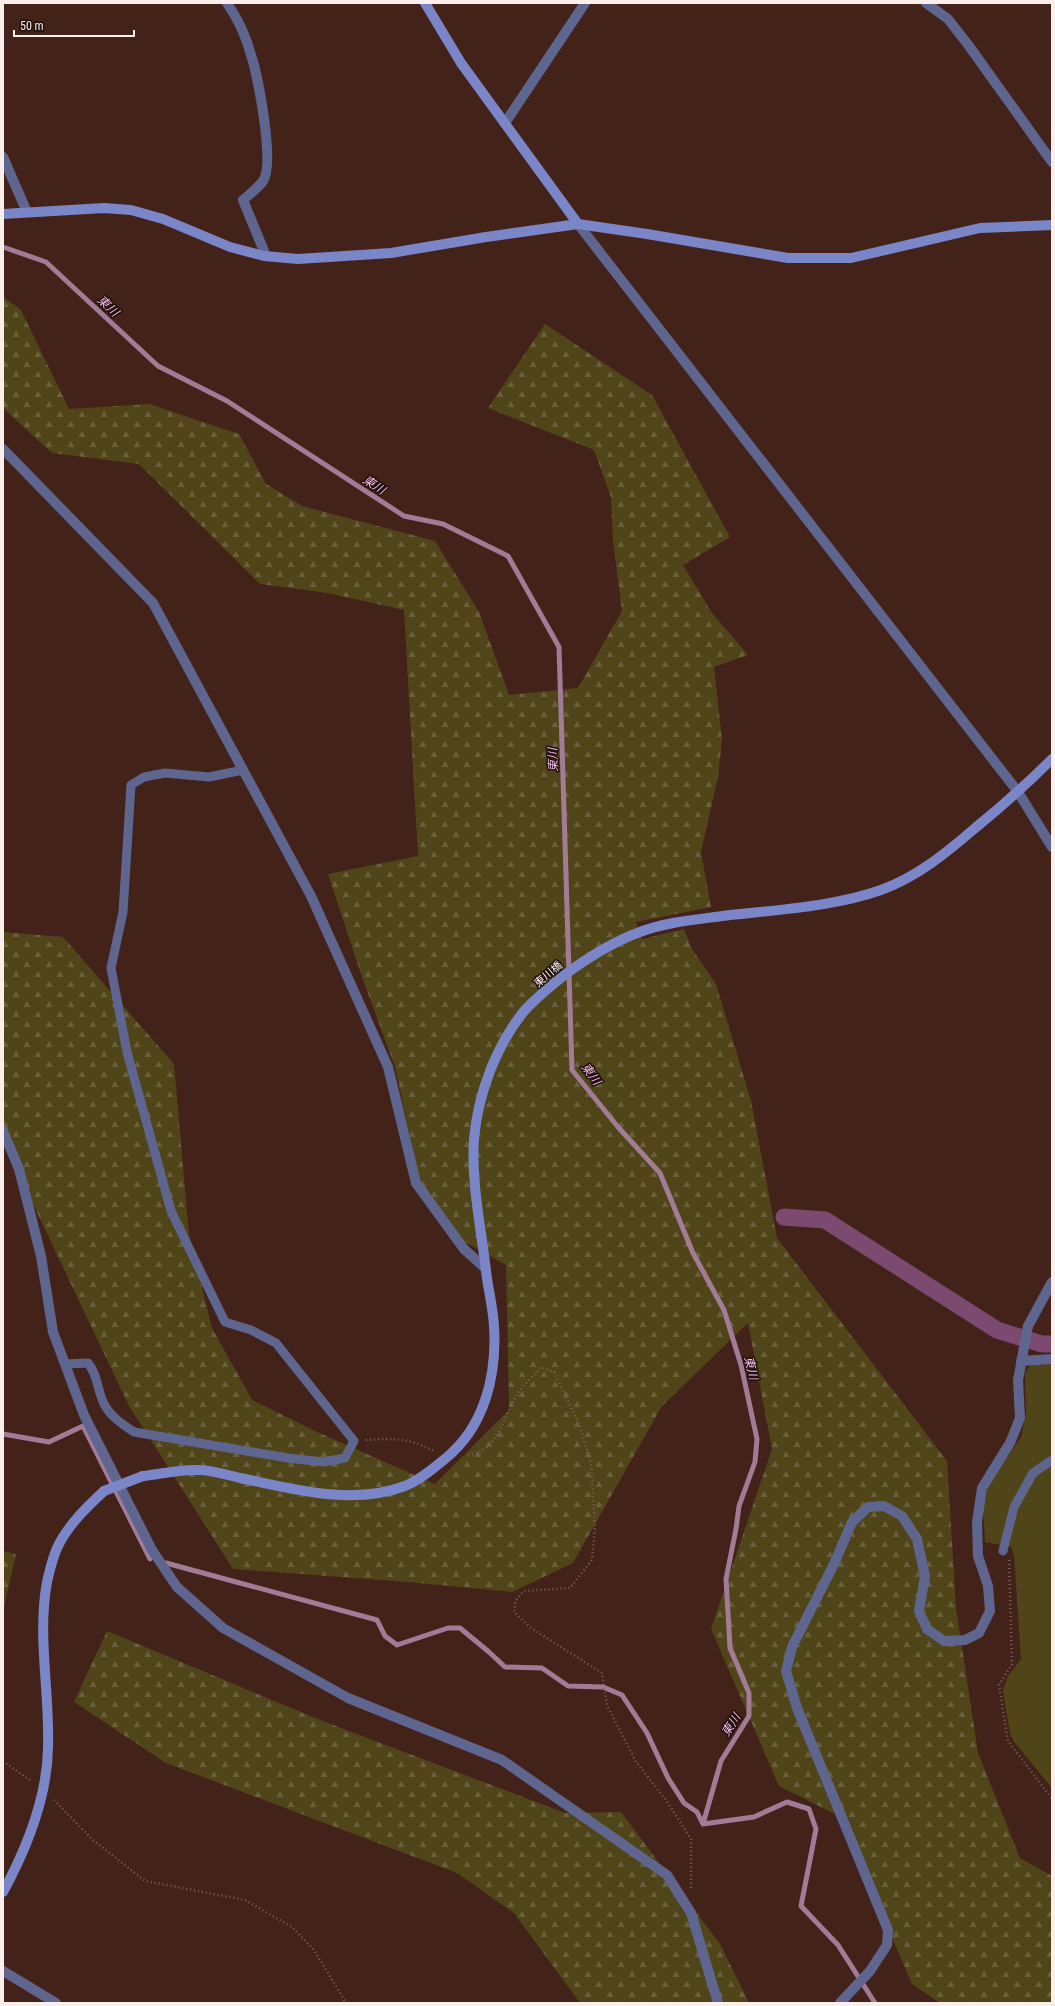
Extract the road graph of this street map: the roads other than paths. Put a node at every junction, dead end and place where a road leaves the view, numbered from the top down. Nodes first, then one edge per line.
1 (227, 3) edge
2 (425, 3) edge
3 (585, 3) edge
4 (926, 3) edge
5 (505, 123) junction
6 (3, 158) edge
7 (1052, 162) edge
8 (27, 212) junction
9 (3, 214) edge
10 (578, 224) junction
11 (1052, 225) edge
12 (266, 256) junction
13 (3, 449) edge
14 (1052, 759) edge
15 (243, 770) junction
16 (1018, 792) junction
17 (1052, 847) edge
18 (3, 1131) edge
19 (486, 1269) junction
20 (1052, 1282) edge
21 (1022, 1358) junction
22 (1052, 1359) edge
23 (66, 1364) junction
24 (1052, 1460) edge
25 (1003, 1551) road end
26 (3, 1892) edge
27 (3, 1971) edge
28 (56, 2003) edge
29 (718, 2003) edge
30 (840, 2003) edge

1 - 12 street
2 - 5 street
3 - 5 street
4 - 7 street
5 - 10 street
6 - 8 street
8 - 9 street
8 - 12 street
10 - 11 street
10 - 12 street
10 - 16 street
13 - 15 street
14 - 16 street, 東川橋
15 - 19 street
15 - 23 lane
16 - 17 street
16 - 19 street, 東川橋
18 - 23 street
19 - 26 street, 東川橋, bridge
20 - 21 street
21 - 22 street
21 - 30 street
23 - 29 street
24 - 25 lane
27 - 28 street

